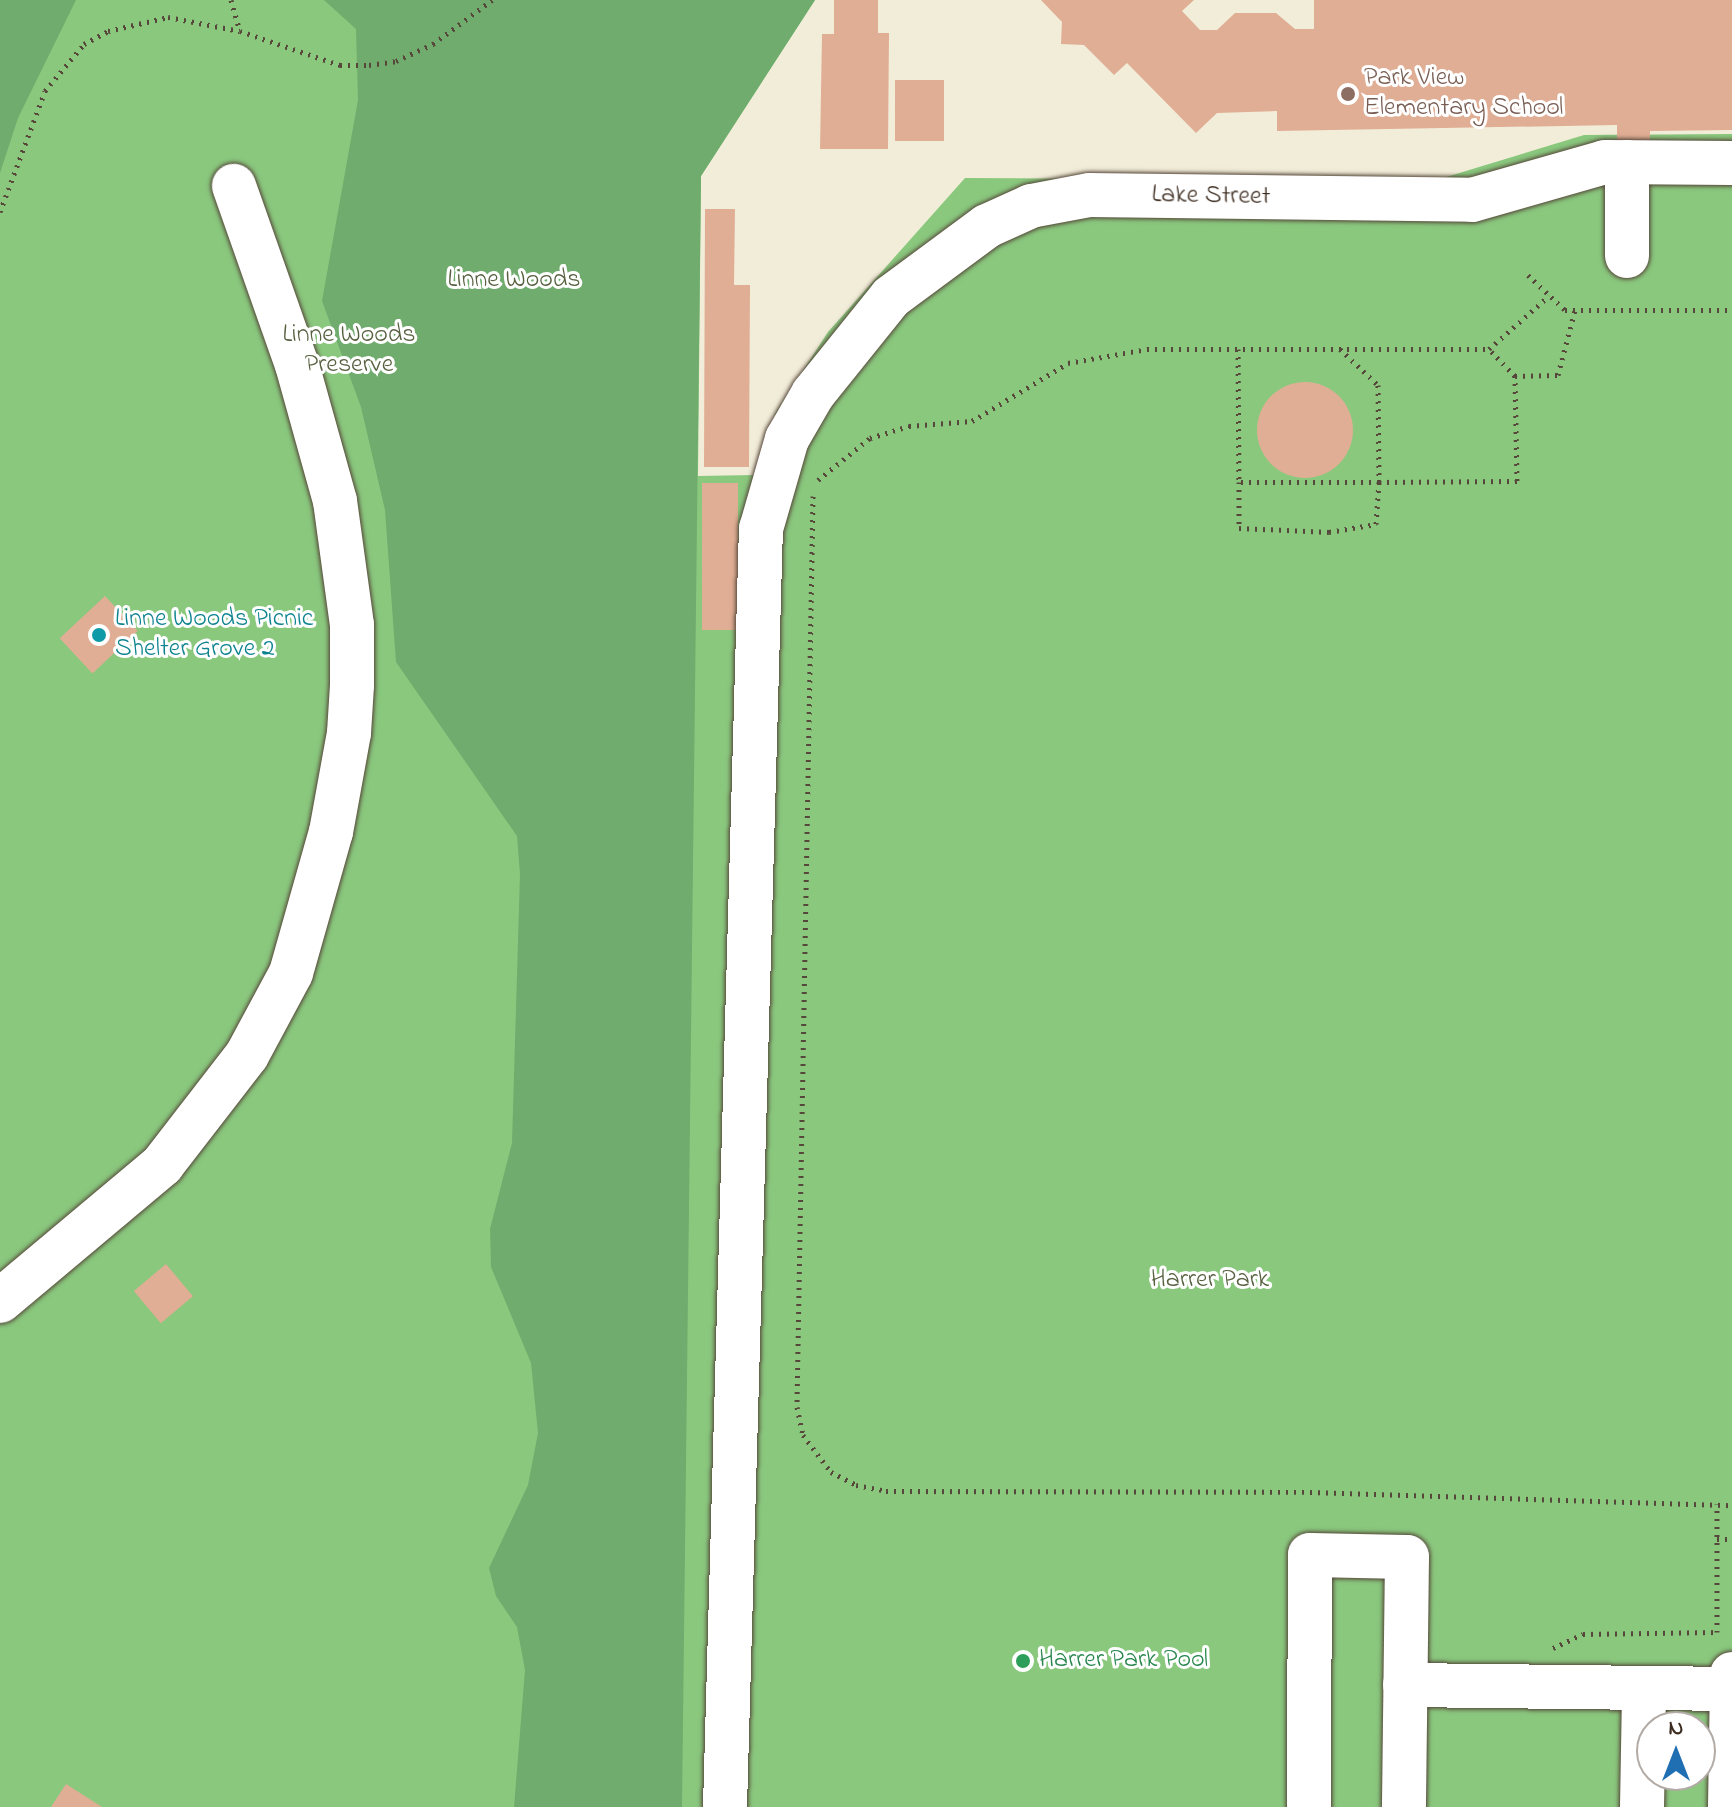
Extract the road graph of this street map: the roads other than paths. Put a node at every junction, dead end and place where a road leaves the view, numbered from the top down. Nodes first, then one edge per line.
1 (1627, 162) junction
2 (1732, 163) edge
3 (234, 186) dead end
4 (1627, 256) dead end
5 (0, 1301) edge
6 (1732, 1674) edge
7 (1405, 1685) junction
8 (1644, 1688) junction
9 (1732, 1689) edge
10 (725, 1807) edge
11 (1309, 1807) edge
12 (1404, 1807) edge
13 (1642, 1807) edge
14 (1730, 1807) edge

1 - 2 street, Lake Street
1 - 4 street
1 - 10 street, Lake Street
3 - 5 street
6 - 9 street
7 - 8 street
7 - 11 street
7 - 12 street
8 - 9 street
8 - 13 street
9 - 14 street

